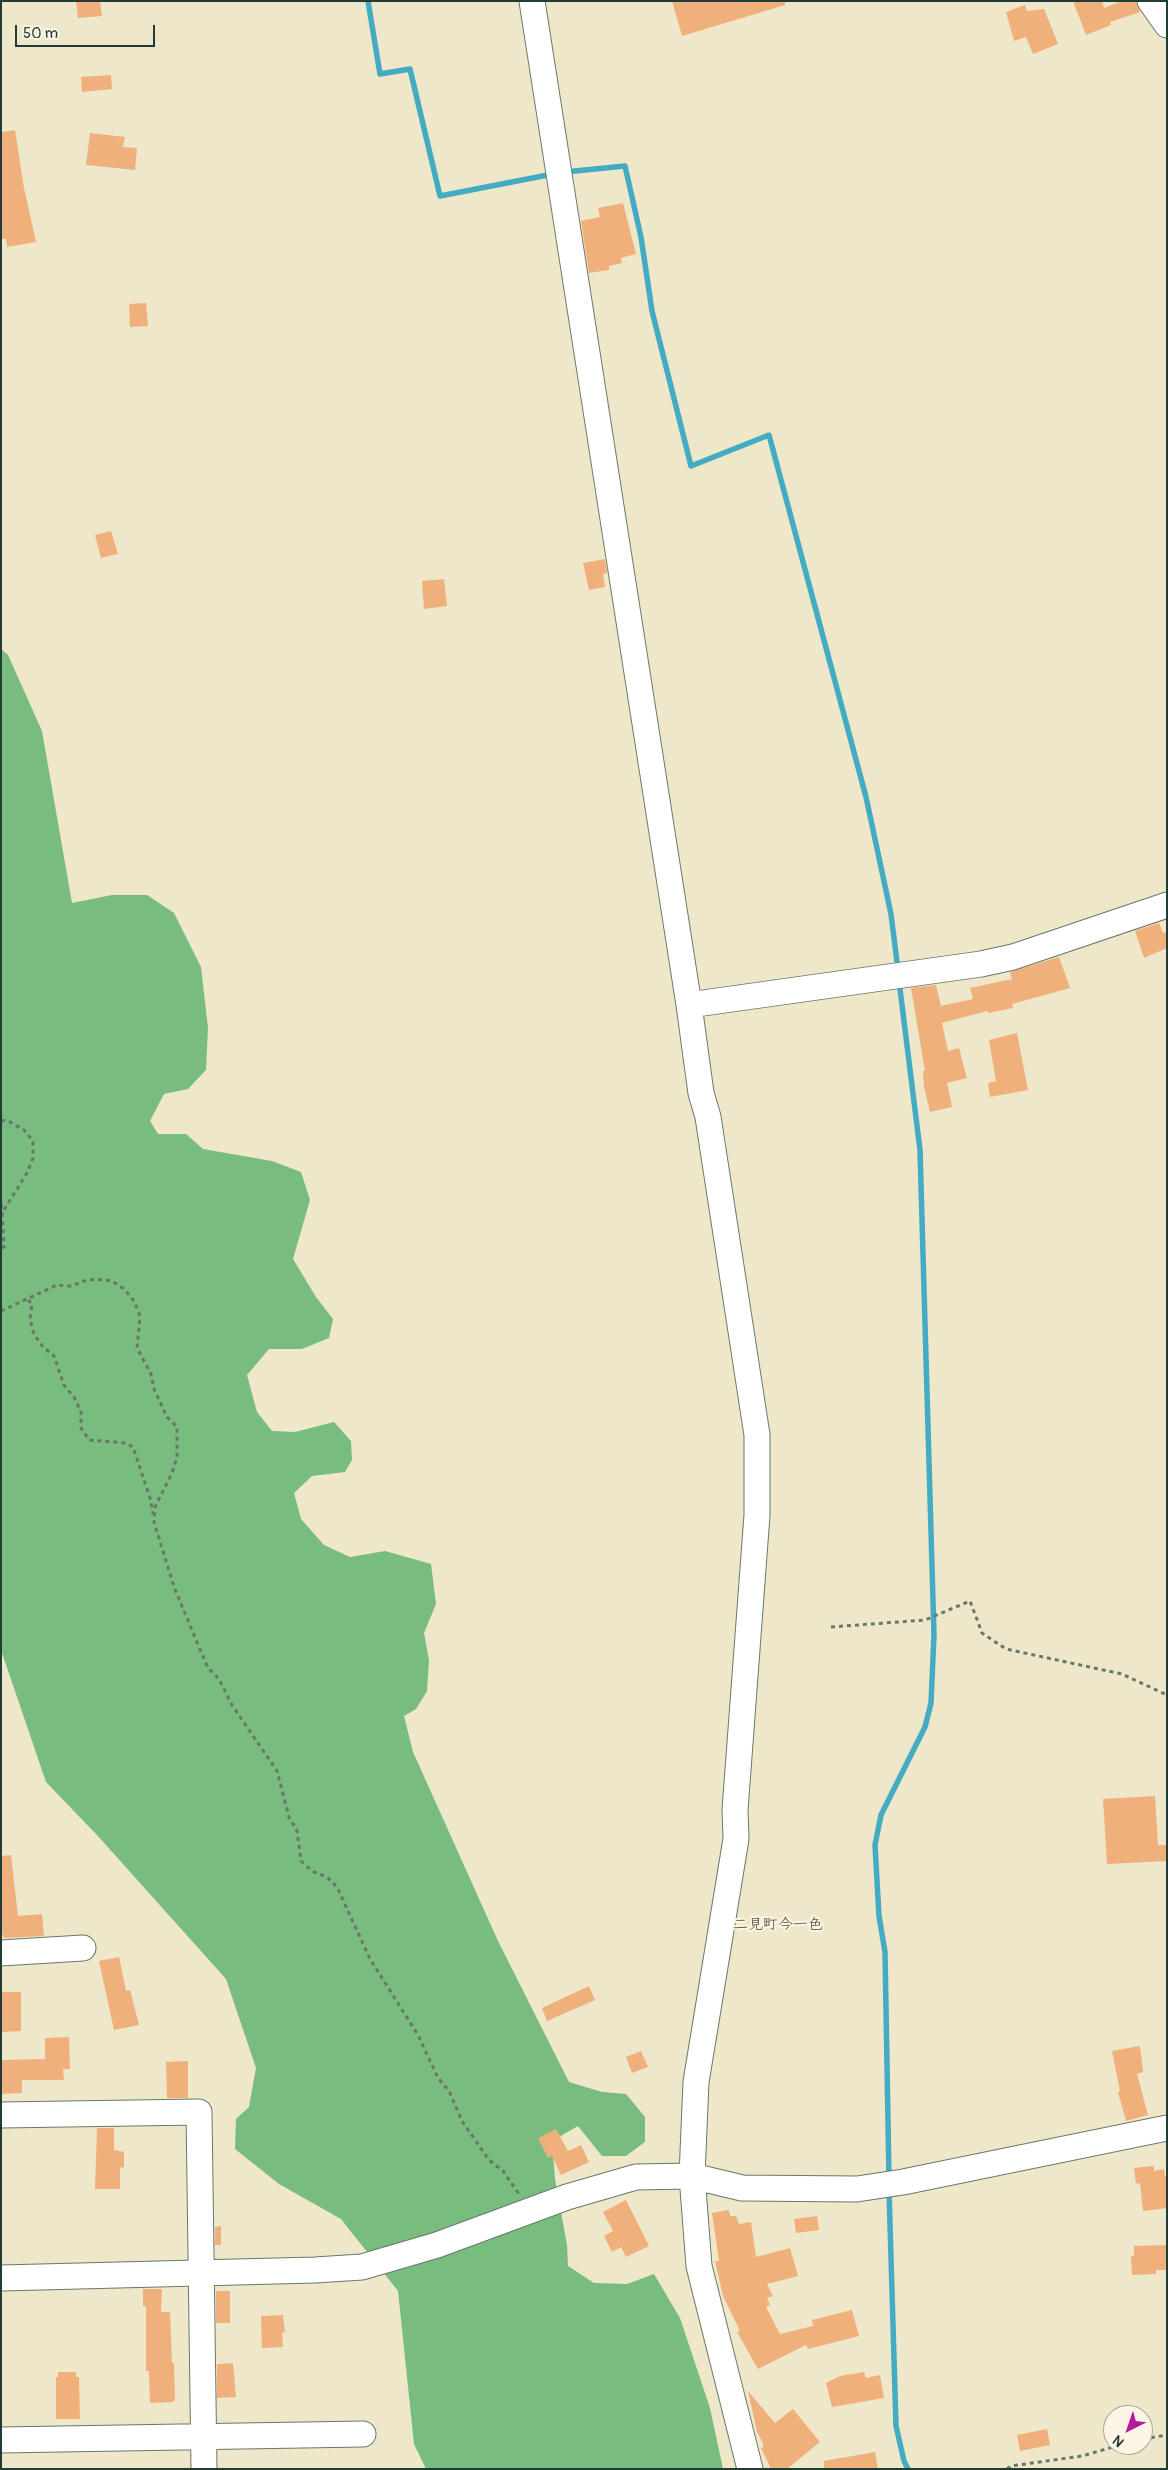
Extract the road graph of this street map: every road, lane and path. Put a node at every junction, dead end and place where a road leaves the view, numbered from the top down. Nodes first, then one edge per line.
1 (532, 1) edge
2 (1150, 1) edge
3 (1167, 25) edge
4 (1167, 905) edge
5 (689, 1005) junction
6 (1, 1120) edge
7 (1, 1204) edge
8 (2, 1213) edge
9 (2, 1249) edge
10 (28, 1300) junction
11 (1, 1311) edge
12 (154, 1522) junction
13 (831, 1627) dead end
14 (1167, 1695) edge
15 (82, 1948) dead end
16 (1, 1953) edge
17 (1, 2114) edge
18 (1167, 2128) edge
19 (692, 2176) junction
20 (530, 2211) junction
21 (200, 2273) junction
22 (1, 2278) edge
23 (363, 2434) dead end
24 (1167, 2435) edge
25 (203, 2436) junction
26 (1153, 2437) edge
27 (1, 2440) edge
28 (1103, 2450) edge
29 (204, 2469) edge
30 (750, 2469) edge
31 (1007, 2469) edge

1 - 5 street
2 - 3 street
4 - 5 street
5 - 19 street
6 - 8 path
7 - 8 path
8 - 9 path
10 - 11 path
10 - 12 path
10 - 12 path
12 - 20 path
13 - 14 path
15 - 16 street
17 - 21 street
18 - 19 street
19 - 20 street
19 - 30 street
20 - 21 street
21 - 22 street
21 - 25 street
23 - 25 street
24 - 26 path
25 - 27 street
25 - 29 street
28 - 31 path

